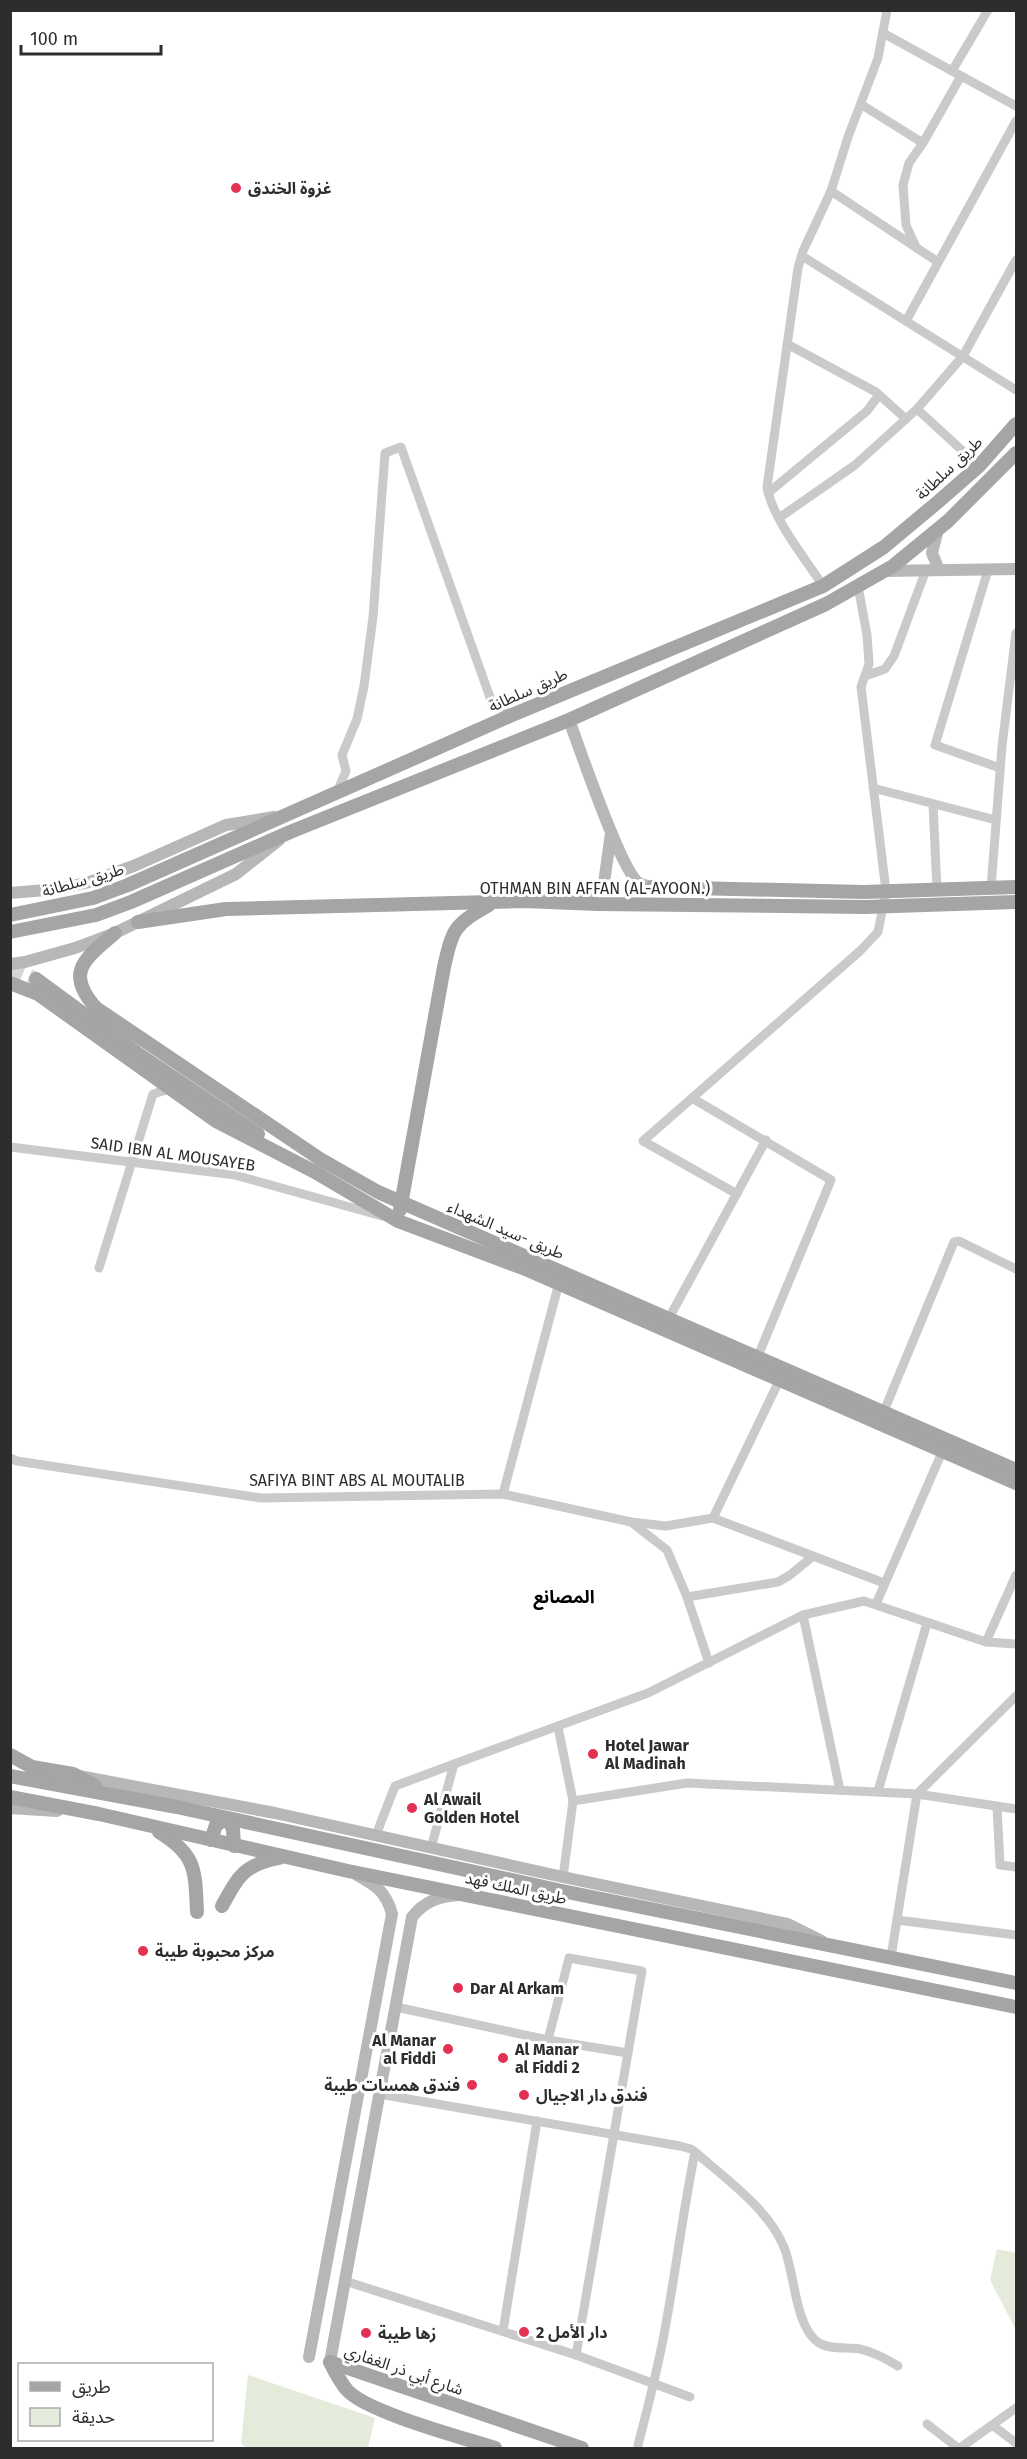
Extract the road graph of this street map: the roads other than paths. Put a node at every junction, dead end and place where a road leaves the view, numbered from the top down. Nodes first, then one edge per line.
1 (887, 10) edge
2 (988, 10) edge
3 (883, 33) junction
4 (952, 71) junction
5 (961, 76) junction
6 (862, 105) junction
7 (1017, 106) edge
8 (1017, 121) edge
9 (923, 143) junction
10 (831, 191) junction
11 (916, 248) junction
12 (802, 256) junction
13 (1017, 260) edge
14 (938, 262) junction
15 (906, 321) junction
16 (788, 344) junction
17 (963, 356) junction
18 (1017, 390) edge
19 (879, 395) junction
20 (917, 409) junction
21 (906, 419) junction
22 (1017, 424) edge
23 (1017, 453) edge
24 (980, 466) junction
25 (768, 493) junction
26 (779, 518) junction
27 (938, 529) junction
28 (1017, 569) edge
29 (933, 570) junction
30 (988, 570) junction
31 (883, 571) junction
32 (823, 586) junction
33 (858, 586) junction
34 (1017, 633) edge
35 (1015, 657) edge
36 (865, 676) junction
37 (512, 715) junction
38 (569, 720) junction
39 (1000, 768) junction
40 (873, 788) junction
41 (337, 792) junction
42 (933, 804) junction
43 (287, 814) junction
44 (996, 820) junction
45 (290, 832) junction
46 (611, 832) junction
47 (653, 887) joint
48 (1017, 887) edge
49 (991, 888) junction
50 (937, 890) junction
51 (886, 891) junction
52 (10, 893) edge
53 (494, 902) junction
54 (1017, 902) edge
55 (566, 903) junction
56 (884, 907) junction
57 (10, 915) edge
58 (138, 922) junction
59 (10, 932) edge
60 (115, 933) junction
61 (10, 964) edge
62 (36, 979) tunnel mouth
63 (10, 983) edge
64 (170, 1089) junction
65 (692, 1098) junction
66 (766, 1140) junction
67 (10, 1147) edge
68 (134, 1162) junction
69 (315, 1172) junction
70 (737, 1194) junction
71 (401, 1201) junction
72 (398, 1221) junction
73 (99, 1268) dead end
74 (1017, 1269) edge
75 (559, 1283) junction
76 (669, 1318) junction
77 (758, 1356) junction
78 (780, 1379) junction
79 (884, 1411) junction
80 (943, 1450) junction
81 (10, 1458) edge
82 (1016, 1472) edge
83 (503, 1494) junction
84 (713, 1518) junction
85 (631, 1522) junction
86 (812, 1557) junction
87 (1017, 1575) edge
88 (884, 1583) junction
89 (687, 1597) junction
90 (876, 1604) junction
91 (803, 1615) junction
92 (927, 1623) junction
93 (986, 1642) junction
94 (1017, 1644) edge
95 (709, 1663) junction
96 (1017, 1696) edge
97 (558, 1727) junction
98 (10, 1755) edge
99 (10, 1762) edge
100 (454, 1764) junction
101 (32, 1767) junction
102 (73, 1774) junction
103 (10, 1776) edge
104 (840, 1790) junction
105 (878, 1791) junction
106 (108, 1793) junction
107 (917, 1794) junction
108 (10, 1797) edge
109 (178, 1800) junction
110 (573, 1802) junction
111 (997, 1806) junction
112 (10, 1808) edge
113 (1017, 1809) edge
114 (99, 1814) junction
115 (227, 1818) junction
116 (146, 1825) junction
117 (376, 1835) junction
118 (211, 1840) junction
119 (234, 1846) junction
120 (431, 1848) junction
121 (284, 1857) junction
122 (1017, 1867) edge
123 (348, 1870) junction
124 (563, 1877) junction
125 (463, 1894) junction
126 (222, 1906) dead end
127 (197, 1912) dead end
128 (897, 1920) junction
129 (1017, 1935) edge
130 (829, 1945) junction
131 (891, 1957) junction
132 (1017, 1983) edge
133 (396, 2007) junction
134 (1017, 2007) edge
135 (548, 2040) junction
136 (628, 2053) junction
137 (379, 2094) junction
138 (537, 2121) junction
139 (614, 2135) junction
140 (695, 2152) junction
141 (345, 2281) junction
142 (503, 2331) junction
143 (576, 2355) junction
144 (309, 2357) dead end
145 (330, 2362) junction
146 (898, 2366) dead end
147 (654, 2384) junction
148 (690, 2397) dead end
149 (1017, 2408) edge
150 (927, 2424) dead end
151 (992, 2425) junction
152 (1017, 2443) edge
153 (638, 2445) dead end
154 (495, 2448) edge
155 (582, 2448) edge
156 (959, 2448) edge

1 - 3 street
2 - 4 street
3 - 4 street
3 - 6 street
4 - 5 street
5 - 7 street
5 - 9 street
6 - 9 street
6 - 10 street
8 - 14 street
9 - 11 street
10 - 11 street
10 - 12 street
11 - 14 street
12 - 15 street
12 - 16 street
13 - 17 street
14 - 15 street
15 - 17 street
16 - 19 street
16 - 25 street
17 - 18 street
17 - 20 street
19 - 21 street
19 - 25 street
20 - 21 street
20 - 24 street
21 - 26 street
22 - 24 main road, طريق سلطانة
23 - 27 main road, طريق سلطانة
24 - 32 main road, طريق سلطانة
25 - 26 street
26 - 32 street
27 - 29 street
27 - 31 main road, طريق سلطانة
28 - 30 street
29 - 30 street
29 - 31 street
29 - 36 street
30 - 39 street
31 - 33 main road, طريق سلطانة
32 - 37 main road, طريق سلطانة
33 - 36 street
33 - 38 main road, طريق سلطانة
34 - 35 street
35 - 39 street
36 - 40 street
37 - 41 main road, طريق سلطانة
37 - 41 street
38 - 45 main road, طريق سلطانة
38 - 46 street
39 - 44 street
40 - 42 street
40 - 51 street
41 - 43 main road, طريق سلطانة
42 - 44 street
42 - 50 street
43 - 52 street
43 - 57 main road, طريق سلطانة
44 - 49 street
45 - 58 street
45 - 59 main road, طريق سلطانة
46 - 47 street
46 - 55 street
47 - 51 main road, OTHMAN BIN AFFAN (AL-AYOON.)
48 - 49 main road, OTHMAN BIN AFFAN (AL-AYOON.)
49 - 50 main road, OTHMAN BIN AFFAN (AL-AYOON.)
50 - 51 main road, OTHMAN BIN AFFAN (AL-AYOON.)
51 - 56 street
53 - 55 main road, OTHMAN BIN AFFAN (AL-AYOON.)
53 - 58 main road, OTHMAN BIN AFFAN (AL-AYOON.)
53 - 71 main road
54 - 56 main road, OTHMAN BIN AFFAN (AL-AYOON.)
55 - 56 main road, OTHMAN BIN AFFAN (AL-AYOON.)
56 - 65 street
58 - 60 street
60 - 61 street
60 - 71 main road, طريق -سيد الشهداء
62 - 69 main road
63 - 64 main road, طريق -سيد الشهداء
64 - 68 street
64 - 69 main road, طريق -سيد الشهداء
65 - 66 street
65 - 70 street
66 - 70 street
66 - 77 street
67 - 68 street, SAID IBN AL MOUSAYEB
68 - 72 street, SAID IBN AL MOUSAYEB
68 - 73 street
69 - 72 main road, طريق -سيد الشهداء
70 - 76 street
71 - 72 main road
71 - 76 main road, طريق -سيد الشهداء
72 - 75 main road, طريق -سيد الشهداء
74 - 79 street
75 - 78 main road, طريق -سيد الشهداء
75 - 83 street
76 - 77 main road, طريق -سيد الشهداء
77 - 79 main road, طريق -سيد الشهداء
78 - 80 main road, طريق -سيد الشهداء
78 - 84 street
79 - 82 main road, طريق -سيد الشهداء
80 - 82 main road, طريق -سيد الشهداء
80 - 88 street
81 - 83 street, SAFIYA BINT ABS AL MOUTALIB
83 - 85 street, SAFIYA BINT ABS AL MOUTALIB
84 - 85 street, SAFIYA BINT ABS AL MOUTALIB
84 - 86 street
85 - 89 street
86 - 88 street
86 - 89 street
87 - 93 street
88 - 90 street
89 - 95 street
90 - 91 street
90 - 92 street
91 - 95 street
91 - 104 street
92 - 93 street
92 - 105 street
93 - 94 street
95 - 97 street
96 - 107 street
97 - 100 street
97 - 110 street
98 - 101 main road
99 - 101 street
100 - 117 street
100 - 120 street
101 - 102 main road
102 - 106 main road
102 - 109 street
103 - 106 main road, طريق الملك فهد
104 - 105 street
104 - 110 street
105 - 107 street
106 - 109 main road, طريق الملك فهد
107 - 111 street
107 - 128 street
108 - 114 main road, طريق الملك فهد
109 - 115 main road, طريق الملك فهد
109 - 117 street
110 - 124 street
111 - 113 street
111 - 122 street
112 - 114 street
114 - 116 main road, طريق الملك فهد
115 - 118 main road
115 - 119 main road
115 - 130 main road, طريق الملك فهد
116 - 118 main road, طريق الملك فهد
116 - 127 main road
117 - 120 street
118 - 119 main road, طريق الملك فهد
119 - 121 main road, طريق الملك فهد
120 - 124 street
121 - 123 main road, طريق الملك فهد
121 - 126 main road
123 - 125 main road, طريق الملك فهد
123 - 144 street
124 - 130 street
125 - 133 street
125 - 134 main road, طريق الملك فهد
128 - 129 street
128 - 131 street
130 - 131 main road, طريق الملك فهد
131 - 132 main road, طريق الملك فهد
133 - 135 street
133 - 137 street
135 - 136 street
135 - 136 street
136 - 139 street
137 - 138 street
137 - 141 street
138 - 139 street
138 - 142 street
139 - 140 street
139 - 143 street
140 - 146 street
140 - 147 street
141 - 142 street
141 - 145 street
142 - 143 street
143 - 147 street
145 - 154 main road, شارع أبي ذر الغفاري
145 - 155 main road, شارع أبي ذر الغفاري
147 - 148 street
147 - 153 street
149 - 151 street
150 - 156 street
151 - 152 street
151 - 156 street

